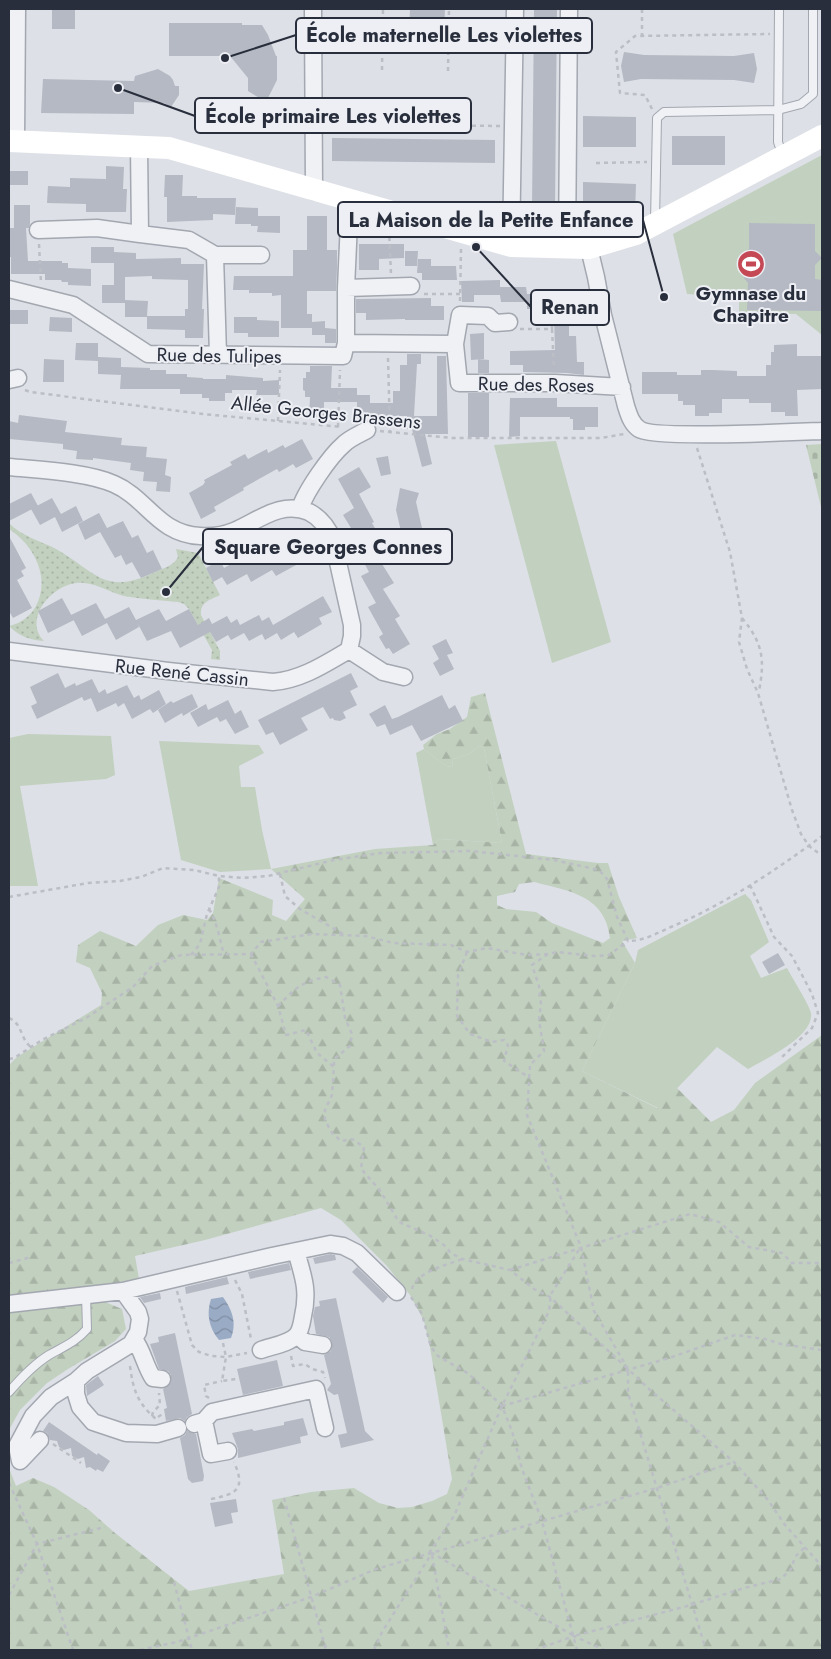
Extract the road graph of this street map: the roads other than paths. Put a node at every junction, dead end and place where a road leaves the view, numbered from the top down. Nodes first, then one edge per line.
1 (17, 9) edge
2 (313, 9) edge
3 (515, 9) edge
4 (569, 9) edge
5 (779, 9) edge
6 (812, 9) edge
7 (778, 110) junction
8 (822, 136) edge
9 (12, 140) edge
10 (139, 146) junction
11 (783, 156) junction
12 (314, 190) junction
13 (350, 200) junction
14 (655, 224) junction
15 (38, 230) road end
16 (140, 234) junction
17 (512, 246) junction
18 (578, 248) junction
19 (215, 255) junction
20 (261, 255) dead end
21 (411, 286) road end
22 (346, 288) junction
23 (9, 289) edge
24 (509, 322) road end
25 (455, 344) junction
26 (343, 350) junction
27 (218, 355) junction
28 (622, 387) junction
29 (368, 430) road end
30 (822, 431) edge
31 (9, 467) edge
32 (300, 509) junction
33 (349, 650) junction
34 (9, 651) edge
35 (404, 677) dead end
36 (296, 1251) junction
37 (122, 1291) junction
38 (396, 1292) dead end
39 (86, 1295) junction
40 (9, 1304) edge
41 (297, 1335) junction
42 (132, 1341) junction
43 (323, 1345) dead end
44 (257, 1351) road end
45 (162, 1379) dead end
46 (76, 1381) junction
47 (9, 1392) edge
48 (178, 1428) dead end
49 (325, 1428) dead end
50 (46, 1441) road end
51 (230, 1454) road end

1 - 9 street
2 - 12 street
3 - 17 street
4 - 18 street
5 - 7 lane
6 - 7 lane
7 - 11 lane
7 - 14 lane
8 - 11 main road
9 - 10 main road
10 - 12 main road
10 - 16 street
11 - 14 main road
12 - 13 main road
13 - 17 main road
13 - 22 street
14 - 18 main road
15 - 16 street
16 - 19 street
17 - 18 main road
18 - 28 street
19 - 20 street
19 - 27 street
21 - 22 street
22 - 26 street
23 - 27 street, Rue des Tulipes
24 - 25 street, Rue des Roses
25 - 26 street
25 - 28 street, Rue des Roses
26 - 27 street, Rue des Tulipes
28 - 30 street
29 - 32 street
31 - 32 street
32 - 33 street
33 - 34 street, Rue René Cassin
33 - 35 street
36 - 37 street
36 - 38 street
36 - 41 street
37 - 39 street
37 - 42 street
39 - 40 street
39 - 47 lane
41 - 43 street
41 - 44 street
42 - 45 street
42 - 46 street
46 - 48 street
46 - 50 street
49 - 51 street

